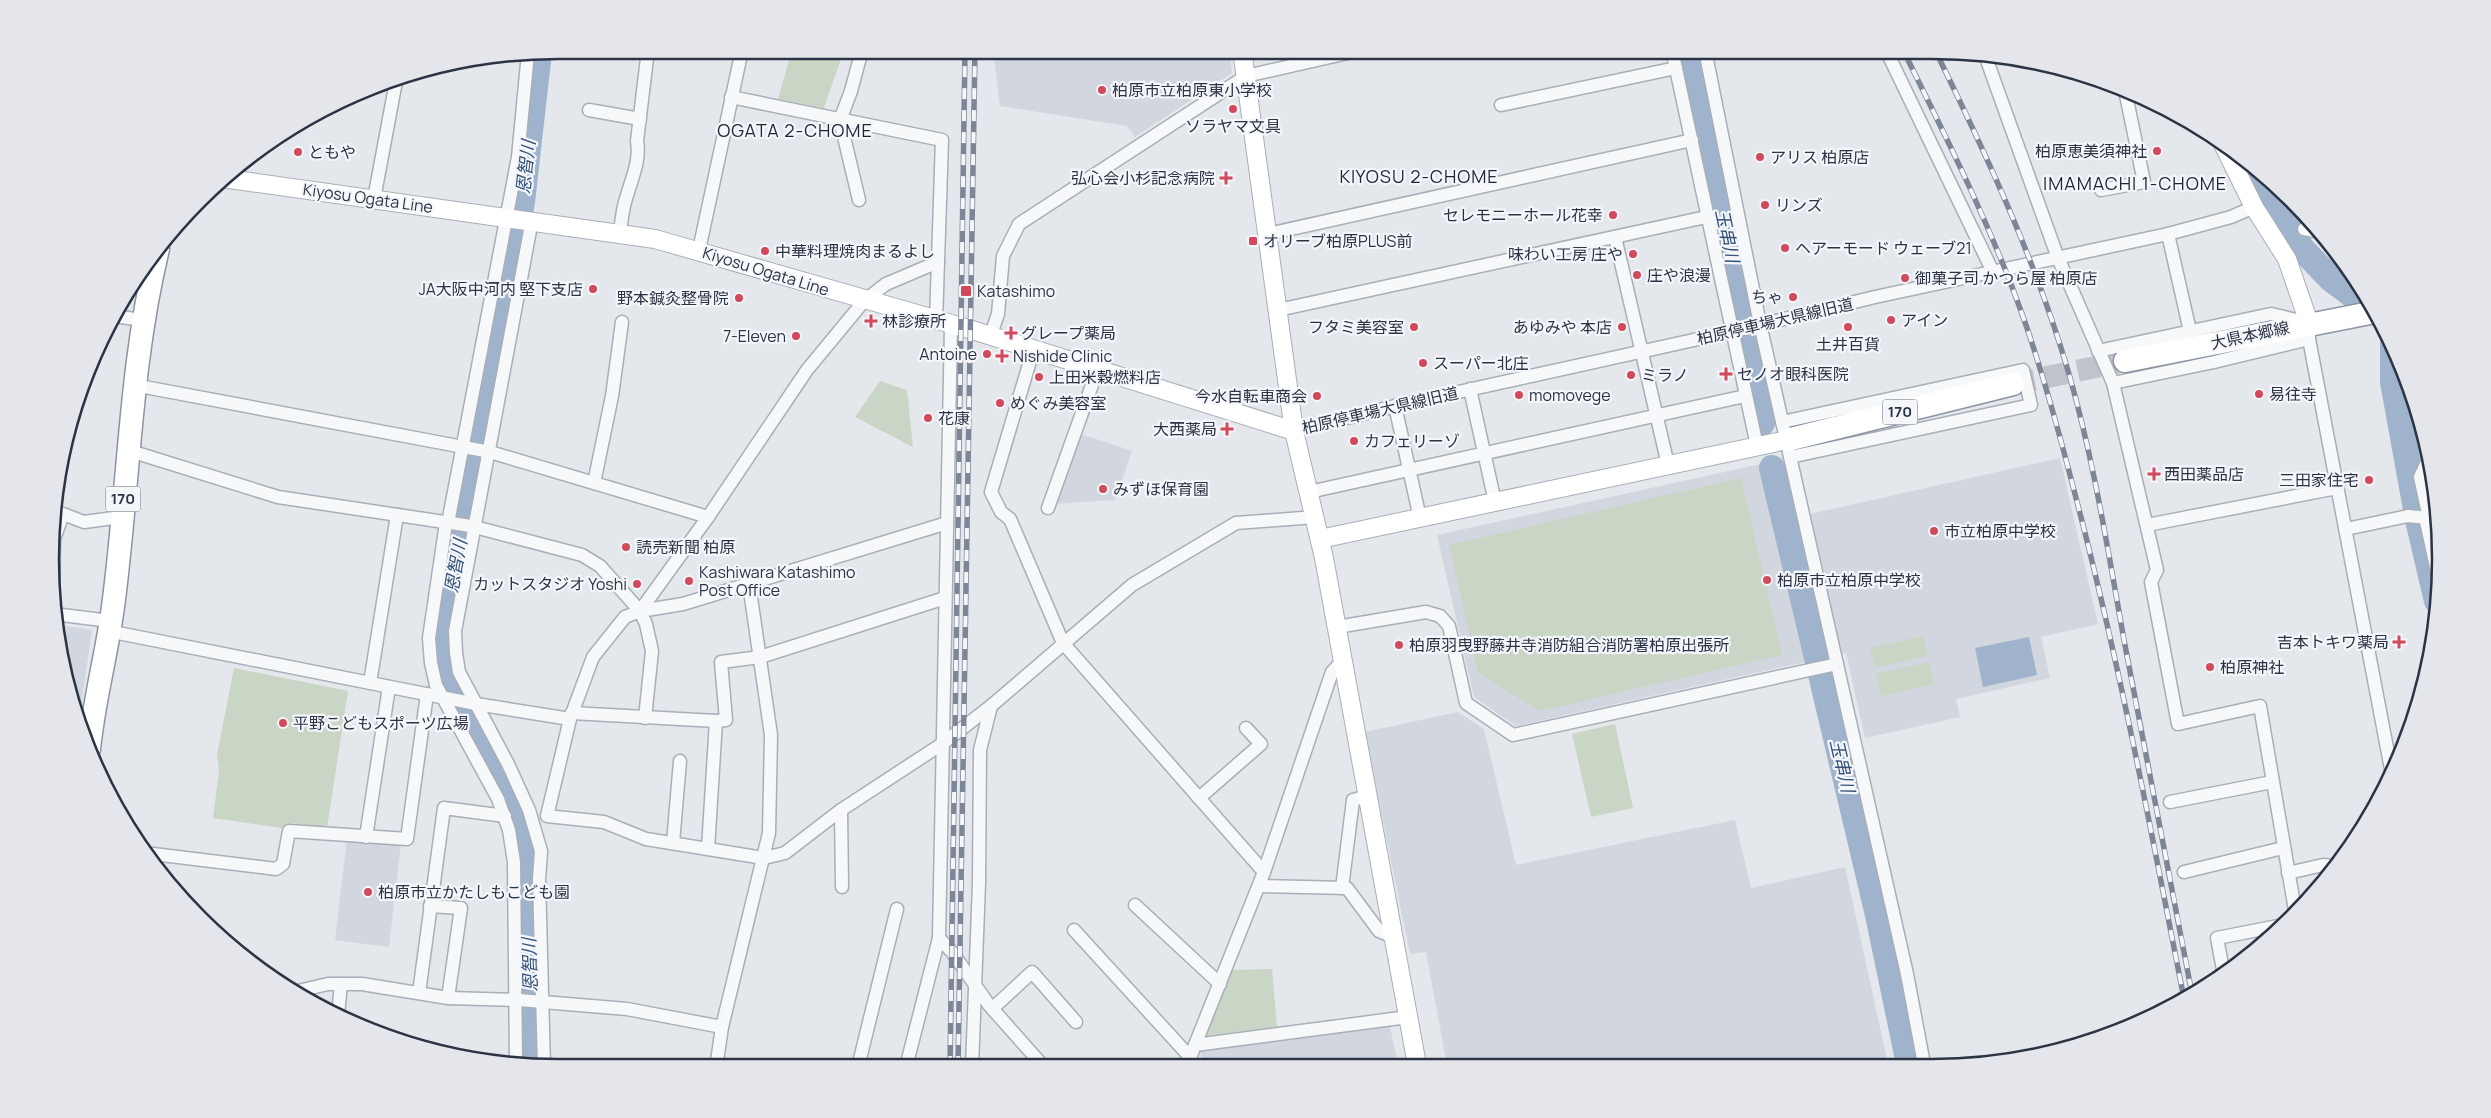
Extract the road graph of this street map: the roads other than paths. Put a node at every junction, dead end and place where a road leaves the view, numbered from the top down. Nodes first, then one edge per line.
1 (647, 59) edge
2 (740, 59) edge
3 (860, 59) edge
4 (1243, 59) edge
5 (1321, 59) edge
6 (1674, 59) edge
7 (1707, 59) edge
8 (1890, 59) edge
9 (527, 60) edge
10 (1988, 62) edge
11 (1676, 68) junction
12 (1246, 76) junction
13 (396, 86) edge
14 (731, 97) junction
15 (2127, 99) edge
16 (1501, 105) dead end
17 (588, 110) dead end
18 (640, 119) junction
19 (840, 120) junction
20 (1692, 140) junction
21 (2229, 156) edge
22 (233, 180) edge
23 (2101, 190) dead end
24 (374, 199) junction
25 (859, 200) dead end
26 (2254, 207) junction
27 (1706, 216) junction
28 (509, 217) junction
29 (530, 220) junction
30 (2304, 229) dead end
31 (2309, 230) edge
32 (620, 233) junction
33 (1268, 234) junction
34 (2168, 234) junction
35 (1615, 237) junction
36 (699, 250) junction
37 (2058, 258) junction
38 (938, 262) junction
39 (155, 264) edge
40 (1993, 272) junction
41 (864, 301) junction
42 (1278, 310) junction
43 (2367, 313) edge
44 (122, 317) edge
45 (143, 320) junction
46 (622, 322) dead end
47 (944, 323) junction
48 (1757, 325) junction
49 (1736, 331) junction
50 (2190, 331) junction
51 (2309, 331) junction
52 (990, 337) junction
53 (1033, 351) junction
54 (2098, 351) junction
55 (1640, 352) junction
56 (2125, 361) tunnel mouth
57 (1098, 371) junction
58 (2113, 383) junction
59 (2014, 384) tunnel mouth
60 (134, 385) junction
61 (1470, 389) junction
62 (1745, 396) junction
63 (1394, 406) junction
64 (1655, 416) junction
65 (1294, 431) junction
66 (1786, 440) junction
67 (1757, 446) junction
68 (464, 447) junction
69 (127, 450) junction
70 (488, 451) junction
71 (1484, 453) junction
72 (1668, 465) junction
73 (1409, 469) junction
74 (2424, 469) edge
75 (594, 483) junction
76 (2337, 488) junction
77 (1309, 492) junction
78 (1495, 502) junction
79 (1048, 508) dead end
80 (397, 515) junction
81 (122, 517) junction
82 (708, 517) junction
83 (1316, 517) junction
84 (2425, 517) edge
85 (1420, 518) junction
86 (60, 521) edge
87 (448, 523) junction
88 (947, 523) junction
89 (2147, 525) junction
90 (473, 527) junction
91 (2346, 529) junction
92 (1320, 539) junction
93 (2432, 547) edge
94 (750, 584) junction
95 (945, 598) junction
96 (640, 611) junction
97 (62, 616) edge
98 (109, 626) junction
99 (1336, 627) junction
100 (1063, 643) junction
101 (760, 657) junction
102 (1342, 661) junction
103 (1838, 664) junction
104 (370, 683) junction
105 (389, 687) junction
106 (427, 694) junction
107 (446, 699) junction
108 (472, 704) junction
109 (991, 706) junction
110 (571, 716) junction
111 (646, 718) junction
112 (716, 721) junction
113 (1246, 728) dead end
114 (91, 735) edge
115 (942, 744) junction
116 (2390, 760) edge
117 (680, 761) dead end
118 (2272, 782) junction
119 (1367, 796) junction
120 (1199, 798) junction
121 (2170, 802) dead end
122 (841, 810) junction
123 (505, 816) junction
124 (547, 816) junction
125 (536, 833) junction
126 (366, 838) junction
127 (673, 843) junction
128 (2283, 848) junction
129 (708, 849) junction
130 (155, 854) edge
131 (764, 858) junction
132 (2328, 865) edge
133 (1264, 872) junction
134 (2184, 872) dead end
135 (2288, 872) junction
136 (1259, 886) junction
137 (842, 887) dead end
138 (1342, 888) junction
139 (2294, 904) edge
140 (1135, 905) dead end
141 (430, 906) junction
142 (898, 909) dead end
143 (2271, 926) edge
144 (1074, 930) dead end
145 (1393, 937) junction
146 (939, 938) junction
147 (2222, 966) edge
148 (342, 984) junction
149 (974, 984) junction
150 (1220, 984) junction
151 (305, 989) edge
152 (418, 993) junction
153 (448, 998) junction
154 (517, 1000) junction
155 (540, 1002) junction
156 (339, 1008) edge
157 (993, 1008) junction
158 (1408, 1017) junction
159 (1076, 1022) dead end
160 (722, 1027) junction
161 (1195, 1045) junction
162 (973, 1053) junction
163 (516, 1057) edge
164 (543, 1059) edge
165 (717, 1059) edge
166 (860, 1059) edge
167 (908, 1059) edge
168 (973, 1059) edge
169 (978, 1059) edge
170 (1038, 1059) edge
171 (1185, 1059) edge
172 (1189, 1059) edge
173 (1416, 1059) edge
174 (1923, 1059) edge

1 - 18 street
2 - 14 street
3 - 19 street
4 - 12 street
5 - 12 street
6 - 11 street
7 - 48 street
8 - 40 street
9 - 28 street
10 - 37 street
11 - 16 street
11 - 20 street
12 - 33 street
12 - 52 street
13 - 24 street
14 - 19 street
14 - 36 street
15 - 23 street
17 - 18 street
18 - 32 street
19 - 25 street
19 - 38 street
20 - 27 street
20 - 33 street
21 - 26 street
22 - 24 street, Kiyosu Ogata Line
24 - 28 street, Kiyosu Ogata Line
26 - 34 street, 柏原停車場大県線旧道
26 - 51 street
27 - 35 street
27 - 49 street
28 - 29 street, Kiyosu Ogata Line
28 - 68 street
29 - 32 street, Kiyosu Ogata Line
29 - 70 street
30 - 31 street
32 - 36 street, Kiyosu Ogata Line
33 - 42 street
34 - 37 street, 柏原停車場大県線旧道
34 - 50 street
35 - 42 street
35 - 55 street
36 - 41 street, Kiyosu Ogata Line
37 - 40 street, 柏原停車場大県線旧道
37 - 54 street
38 - 41 street
38 - 47 street
39 - 45 highway, 170
40 - 48 street, 柏原停車場大県線旧道
41 - 47 street, Kiyosu Ogata Line
41 - 82 street
42 - 65 street
43 - 51 highway, 大県本郷線
44 - 45 street
45 - 60 highway, 170
46 - 75 street
47 - 52 street, Kiyosu Ogata Line
47 - 88 street
48 - 49 street, 柏原停車場大県線旧道
48 - 66 street
49 - 55 street, 柏原停車場大県線旧道
49 - 62 street
50 - 51 street
50 - 54 street
51 - 56 highway, 大県本郷線
51 - 58 street
51 - 76 street
52 - 53 street, Kiyosu Ogata Line
53 - 57 street, Kiyosu Ogata Line
53 - 100 street
54 - 58 street
55 - 61 street, 柏原停車場大県線旧道
55 - 64 street
57 - 65 street, Kiyosu Ogata Line
57 - 79 street
58 - 89 street
59 - 66 highway, 170
60 - 68 street
60 - 69 highway, 170
61 - 63 street, 柏原停車場大県線旧道
61 - 71 street
62 - 64 street
62 - 67 street
63 - 65 street, 柏原停車場大県線旧道
63 - 73 street
64 - 71 street
64 - 72 street
65 - 77 street
66 - 66 street
66 - 67 street
66 - 103 street
67 - 72 street
68 - 70 street
68 - 87 street
69 - 80 street
69 - 81 highway, 170
70 - 75 street
70 - 90 street
71 - 73 street
71 - 78 street
72 - 78 street
73 - 77 street
73 - 85 street
74 - 84 street
75 - 82 street
76 - 89 street
76 - 91 street
77 - 83 street
78 - 85 street
80 - 87 street
80 - 104 street
81 - 86 street
81 - 98 highway, 170
82 - 96 street
83 - 92 street
83 - 100 street
84 - 91 street
84 - 93 street
85 - 92 street
87 - 90 street
87 - 107 street
88 - 94 street
88 - 95 street
89 - 118 street
90 - 96 street
90 - 108 street
91 - 116 street
92 - 99 street
94 - 96 street
94 - 101 street
95 - 101 street
95 - 115 street
96 - 110 street
96 - 111 street
97 - 98 street
98 - 104 street
98 - 114 highway, 170
99 - 102 street
99 - 103 street
100 - 109 street
100 - 120 street
101 - 112 street
101 - 131 street
102 - 119 street
102 - 133 street
103 - 174 street
104 - 105 street
105 - 106 street
105 - 126 street
106 - 107 street
106 - 126 street
107 - 108 street
107 - 123 street
108 - 110 street
108 - 125 street
109 - 115 street
109 - 149 street
110 - 111 street
110 - 124 street
111 - 112 street
112 - 129 street
113 - 120 street
115 - 122 street
115 - 146 street
117 - 127 street
118 - 121 street
118 - 128 street
119 - 138 street
119 - 145 street
120 - 133 street
122 - 131 street
122 - 137 street
123 - 141 street
123 - 154 street
124 - 125 street
124 - 127 street
125 - 155 street
126 - 130 street
127 - 129 street
128 - 134 street
128 - 135 street
129 - 131 street
131 - 160 street
132 - 135 street
133 - 136 street
135 - 139 street
136 - 138 street
136 - 150 street
138 - 145 street
140 - 150 street
141 - 152 street
141 - 153 street
142 - 166 street
143 - 147 street
144 - 171 street
145 - 158 street
146 - 149 street
146 - 167 street
148 - 151 street
148 - 152 street
148 - 156 street
149 - 157 street
149 - 162 street
150 - 161 street
152 - 153 street
153 - 154 street
154 - 155 street
154 - 163 street
155 - 160 street
155 - 164 street
157 - 159 street
157 - 170 street
158 - 161 street
158 - 173 street
160 - 165 street
161 - 172 street
162 - 168 street
162 - 169 street

